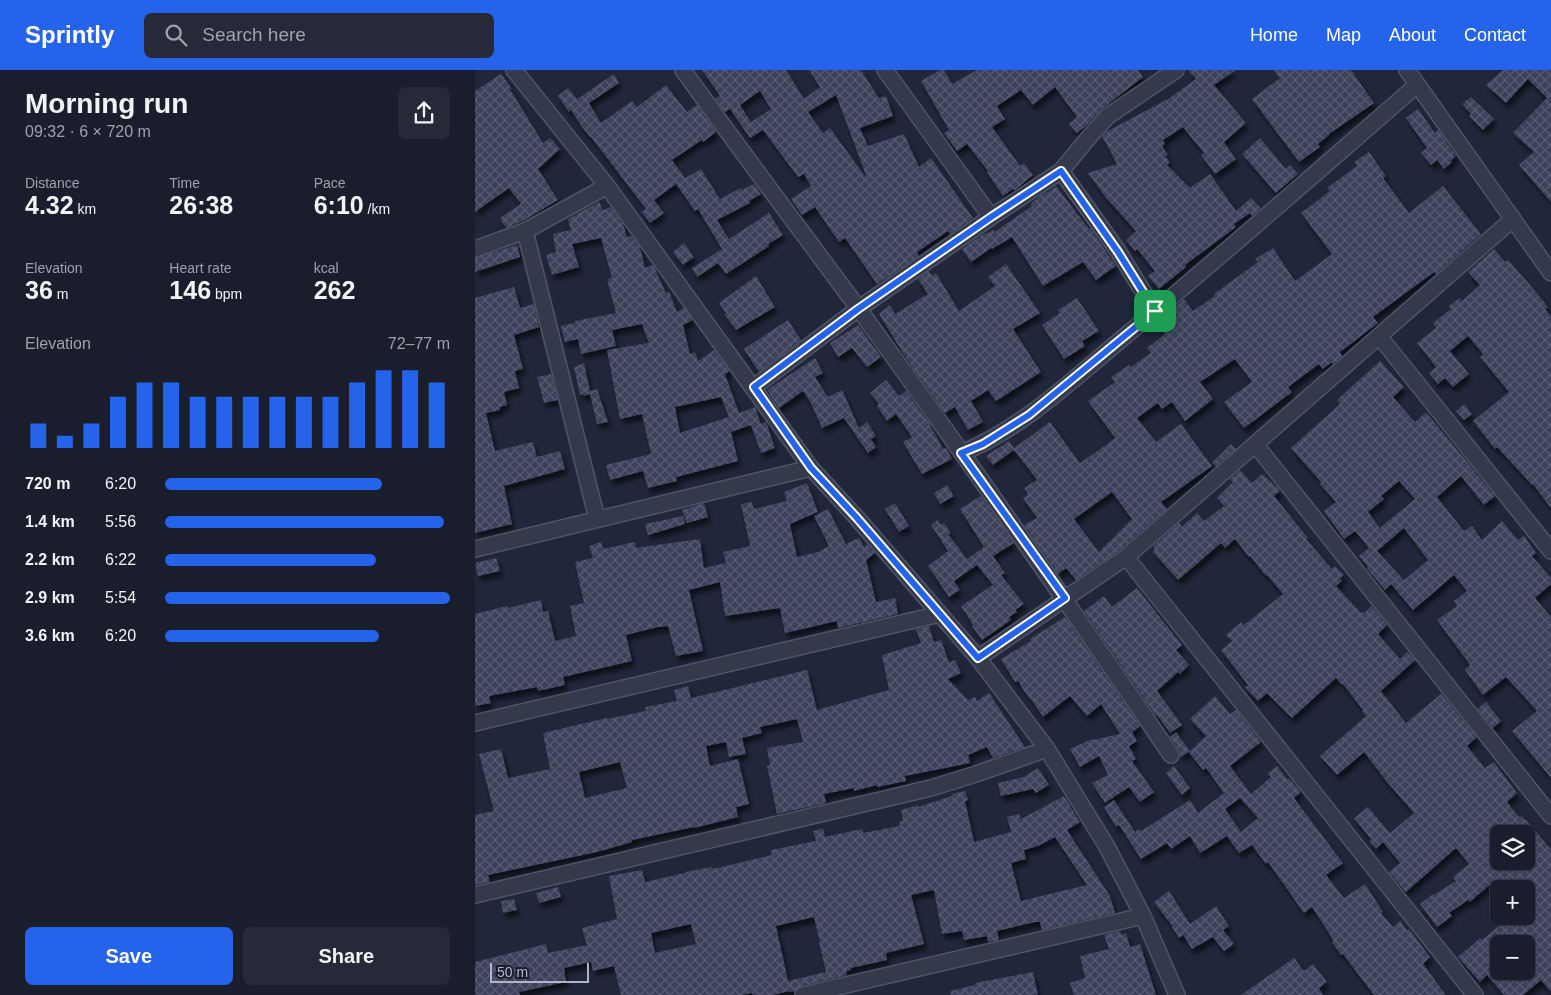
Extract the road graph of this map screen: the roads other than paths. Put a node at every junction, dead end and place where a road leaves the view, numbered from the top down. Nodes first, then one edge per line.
1 (514, 70) edge
2 (683, 70) edge
3 (1176, 70) edge
4 (1407, 70) edge
5 (888, 71) edge
6 (1417, 86) junction
7 (1061, 171) junction
8 (607, 186) junction
9 (991, 217) junction
10 (1513, 219) junction
11 (525, 230) junction
12 (475, 249) edge
13 (1551, 273) edge
14 (858, 309) junction
15 (1155, 311) junction
16 (1379, 336) junction
17 (754, 387) junction
18 (1255, 444) junction
19 (961, 453) junction
20 (811, 468) junction
21 (597, 519) junction
22 (475, 548) edge
23 (1551, 551) edge
24 (1126, 557) junction
25 (1065, 598) junction
26 (940, 614) junction
27 (978, 658) junction
28 (475, 723) edge
29 (1047, 749) junction
30 (1171, 755) dead end
31 (1551, 816) edge
32 (475, 895) edge
33 (1143, 916) junction
34 (803, 995) edge
35 (1177, 995) edge
36 (1475, 995) edge

1 - 8 street
2 - 14 street
3 - 7 street
4 - 6 street
5 - 9 street
6 - 10 street
6 - 15 street
7 - 9 street
7 - 15 street
8 - 11 street
8 - 17 street
9 - 14 street
10 - 13 street
10 - 16 street
11 - 12 street
11 - 21 street
14 - 17 street
14 - 19 street
15 - 19 street
16 - 18 street
16 - 23 street
17 - 20 street
18 - 24 street
18 - 31 street
19 - 25 street
20 - 21 street
20 - 26 street
21 - 22 street
24 - 25 street
24 - 36 street
25 - 27 street
25 - 30 street
26 - 27 street
26 - 28 street
27 - 29 street
29 - 32 street
29 - 33 street
33 - 34 street
33 - 35 street

